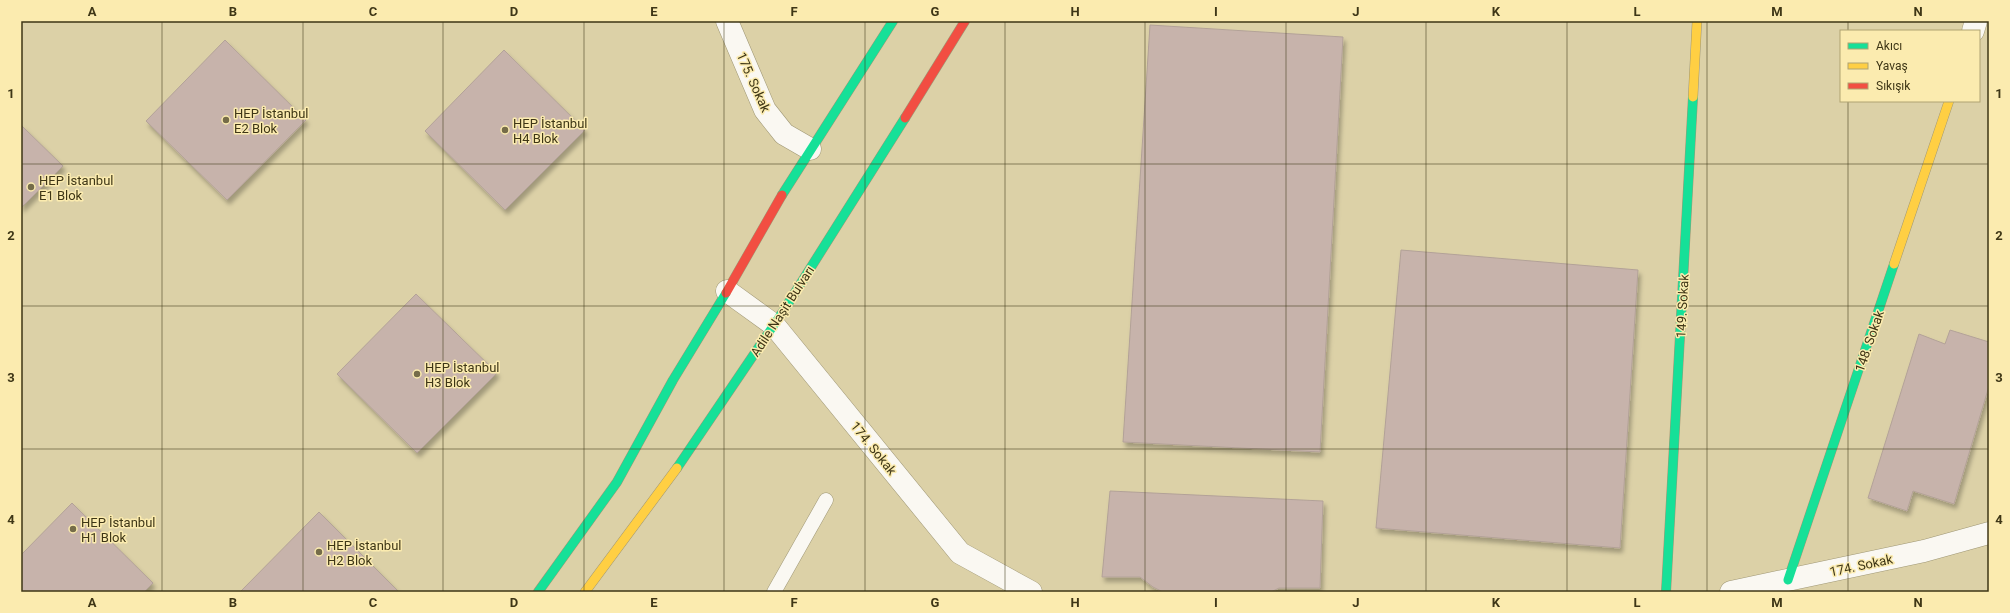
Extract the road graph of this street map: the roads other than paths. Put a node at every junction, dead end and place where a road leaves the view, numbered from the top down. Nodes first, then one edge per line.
1 (727, 21) edge
2 (893, 21) edge
3 (965, 21) edge
4 (1697, 21) edge
5 (1949, 102) edge
6 (810, 149) junction
7 (727, 291) junction
8 (774, 325) junction
9 (826, 500) dead end
10 (1989, 534) edge
11 (1788, 580) junction
12 (538, 592) edge
13 (585, 592) edge
14 (774, 592) edge
15 (1031, 592) edge
16 (1666, 592) edge
17 (1731, 592) edge

1 - 6 street, 175. Sokak
2 - 6 main road
3 - 8 main road, Adile Naşit Bulvarı
4 - 16 main road, 149. Sokak
5 - 11 main road, 148. Sokak
6 - 7 main road
7 - 8 street, 174. Sokak
7 - 12 main road
8 - 13 main road, Adile Naşit Bulvarı
8 - 15 street, 174. Sokak
9 - 14 lane
10 - 11 street, 174. Sokak
11 - 17 street, 174. Sokak

